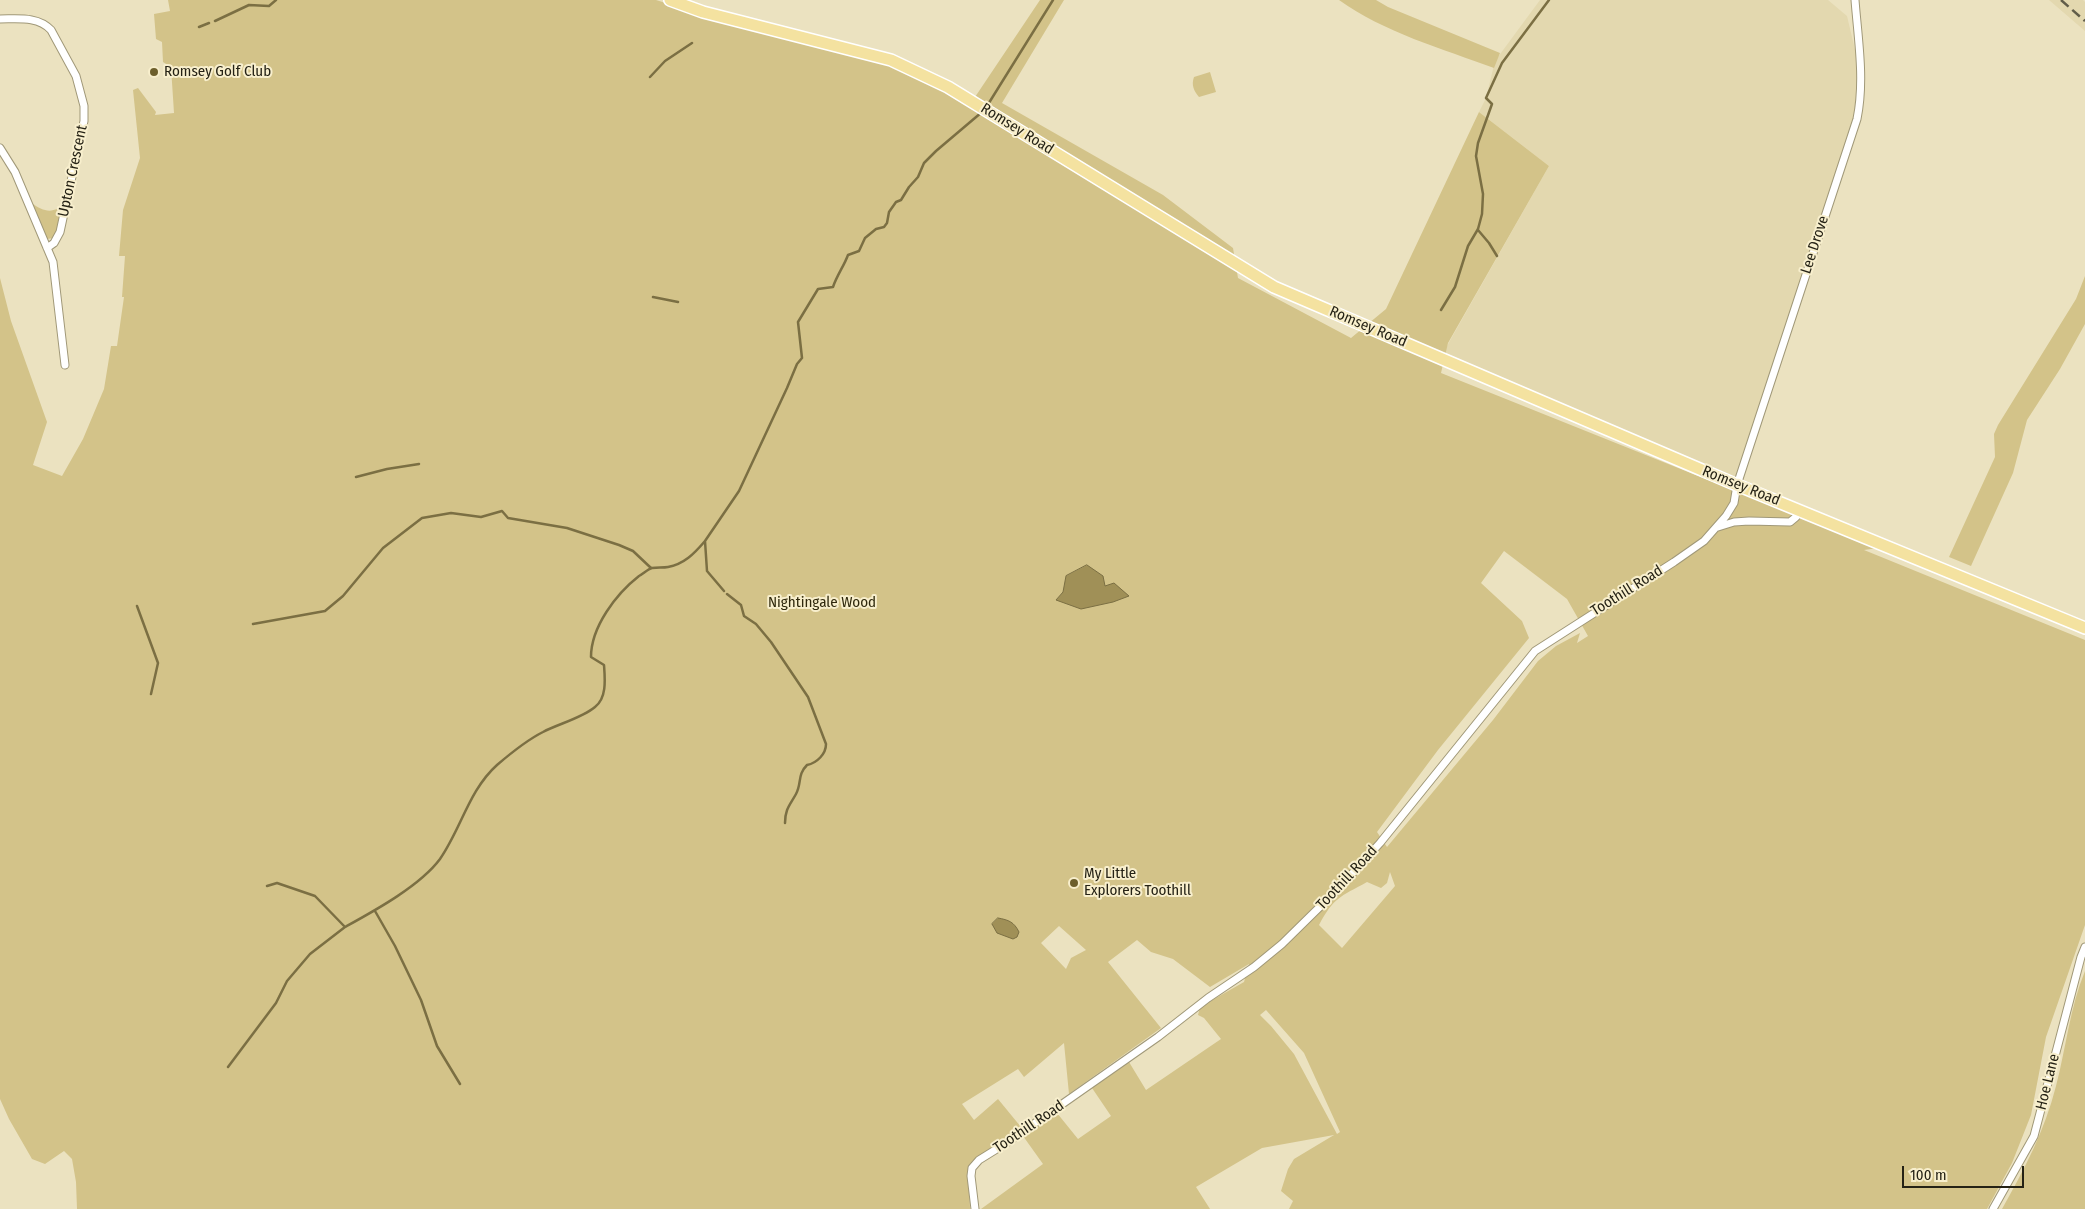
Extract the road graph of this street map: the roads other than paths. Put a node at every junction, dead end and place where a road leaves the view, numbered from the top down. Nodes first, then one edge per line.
1 (670, 0) edge
2 (1855, 0) edge
3 (0, 19) edge
4 (0, 148) edge
5 (47, 248) junction
6 (66, 365) dead end
7 (1737, 485) junction
8 (1801, 510) junction
9 (1718, 527) junction
10 (2085, 628) edge
11 (2085, 947) edge
12 (975, 1209) edge
13 (1993, 1209) edge

1 - 7 main road, Romsey Road
2 - 7 street, Lee Drove
3 - 5 street, Upton Crescent
4 - 5 street, Upton Crescent
5 - 6 street, Upton Crescent
7 - 8 main road, Romsey Road
7 - 9 street, Toothill Road
8 - 9 street, Toothill Road
8 - 10 main road, Romsey Road
9 - 12 street, Toothill Road
11 - 13 street, Hoe Lane

